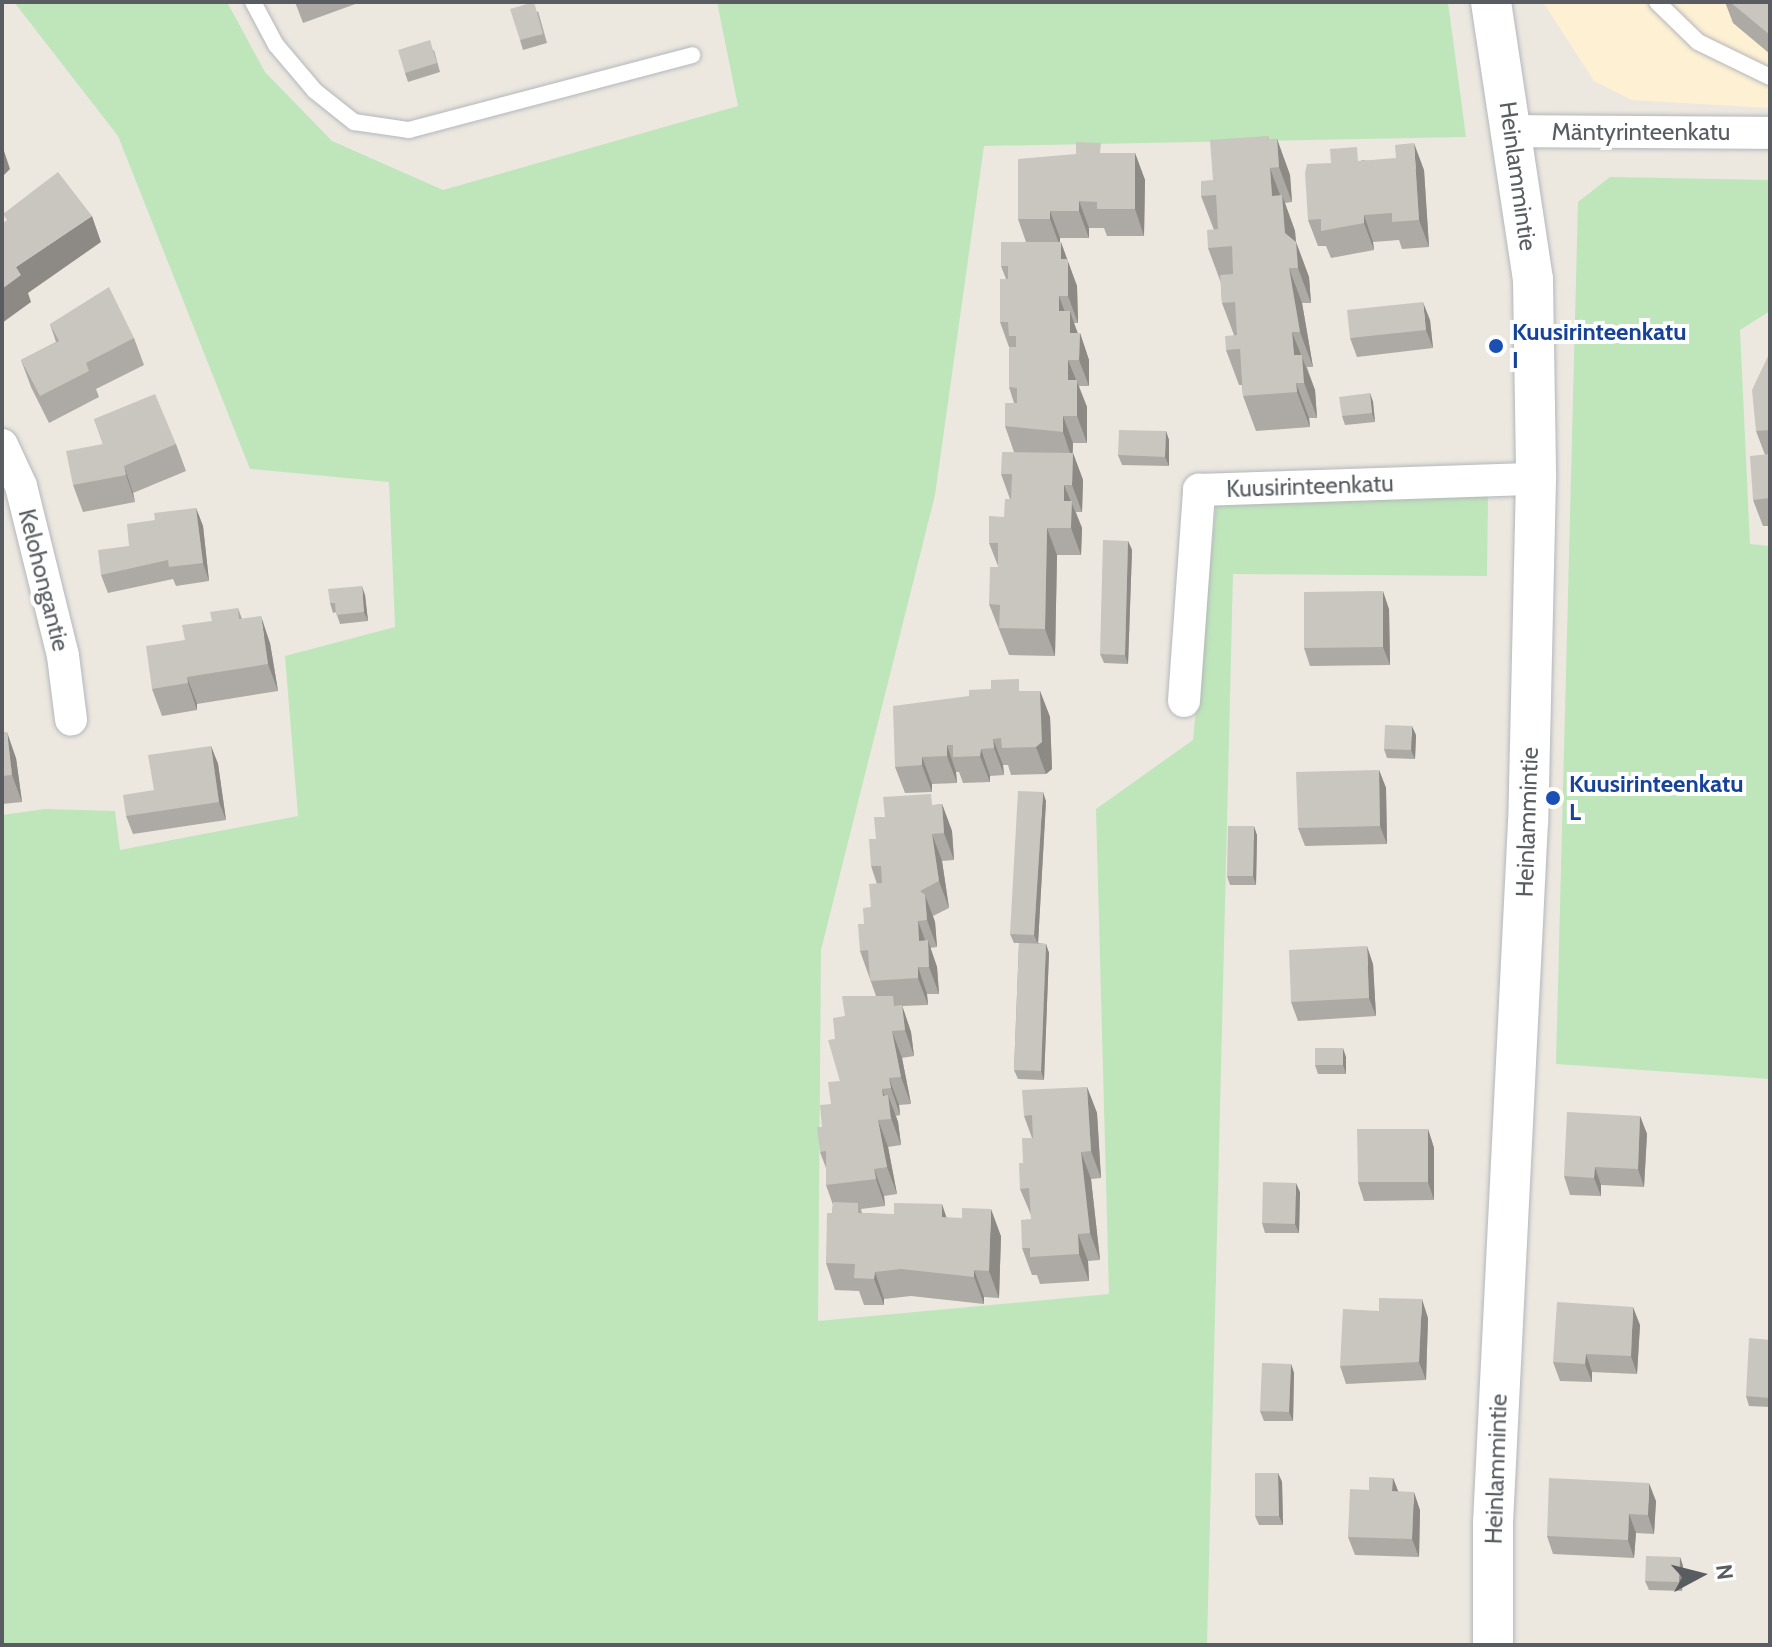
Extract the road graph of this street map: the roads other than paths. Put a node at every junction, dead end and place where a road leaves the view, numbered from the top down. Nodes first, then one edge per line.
1 (253, 2) edge
2 (1491, 2) edge
3 (1657, 2) edge
4 (692, 55) dead end
5 (1770, 77) edge
6 (1513, 131) junction
7 (1770, 133) edge
8 (2, 445) edge
9 (1536, 479) junction
10 (1184, 701) dead end
11 (71, 719) dead end
12 (1493, 1645) edge

1 - 4 lane
2 - 6 street, Heinlammintie
3 - 5 lane
6 - 7 street, Mäntyrinteenkatu
6 - 9 street, Heinlammintie
8 - 11 street, Kelohongantie
9 - 10 street, Kuusirinteenkatu
9 - 12 street, Heinlammintie

